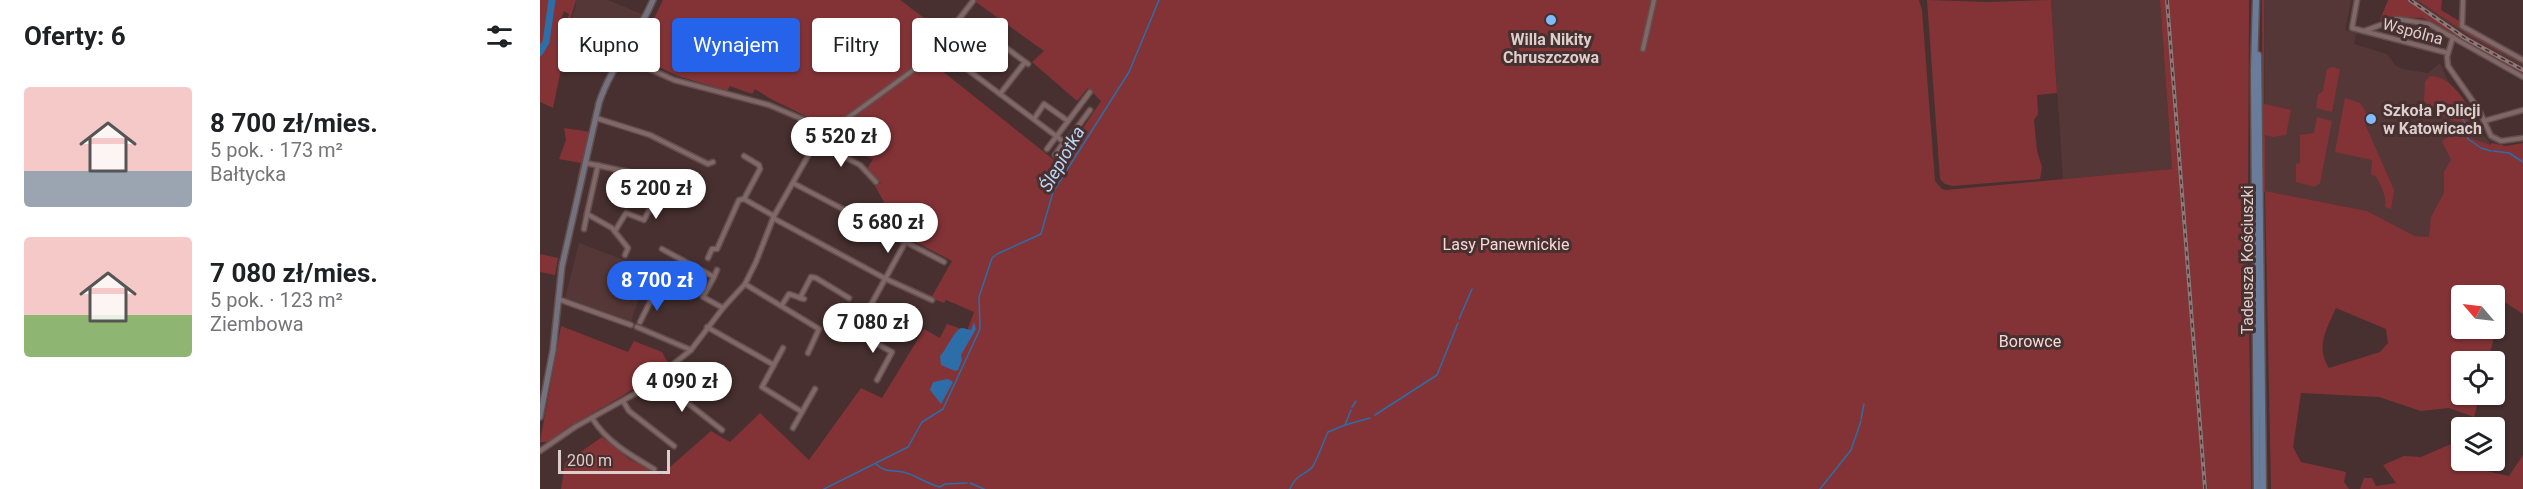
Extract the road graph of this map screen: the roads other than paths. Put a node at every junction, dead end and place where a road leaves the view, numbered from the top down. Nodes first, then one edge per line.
1 (653, 0) edge
2 (1654, 0) edge
3 (2256, 0) edge
4 (2357, 0) edge
5 (2463, 0) edge
6 (973, 1) edge
7 (645, 18) edge
8 (962, 18) edge
9 (2256, 31) junction
10 (2364, 31) junction
11 (2453, 37) junction
12 (1643, 49) dead end
13 (1008, 50) edge
14 (2448, 53) junction
15 (2523, 60) edge
16 (614, 72) edge
17 (655, 72) edge
18 (912, 72) edge
19 (971, 72) edge
20 (2523, 77) edge
21 (1090, 92) dead end
22 (1000, 94) junction
23 (1078, 108) junction
24 (1090, 110) dead end
25 (2523, 110) edge
26 (1086, 115) junction
27 (596, 118) junction
28 (1034, 118) junction
29 (1068, 121) junction
30 (2484, 121) junction
31 (821, 127) junction
32 (1073, 133) dead end
33 (1057, 136) junction
34 (2523, 138) edge
35 (816, 142) junction
36 (1047, 149) dead end
37 (1055, 155) dead end
38 (744, 156) dead end
39 (713, 162) dead end
40 (586, 163) junction
41 (598, 165) junction
42 (666, 178) junction
43 (876, 182) dead end
44 (793, 183) junction
45 (686, 184) dead end
46 (744, 199) junction
47 (587, 214) junction
48 (774, 217) junction
49 (584, 229) dead end
50 (615, 231) junction
51 (906, 241) junction
52 (662, 249) dead end
53 (625, 255) dead end
54 (708, 258) dead end
55 (684, 261) junction
56 (944, 262) dead end
57 (717, 270) dead end
58 (714, 277) junction
59 (886, 279) junction
60 (745, 284) junction
61 (785, 290) dead end
62 (791, 293) junction
63 (849, 298) dead end
64 (558, 299) junction
65 (932, 300) dead end
66 (782, 305) junction
67 (723, 308) junction
68 (833, 320) dead end
69 (640, 322) dead end
70 (631, 325) dead end
71 (637, 327) dead end
72 (707, 327) junction
73 (856, 332) junction
74 (783, 348) dead end
75 (691, 350) junction
76 (808, 353) dead end
77 (774, 365) junction
78 (657, 379) junction
79 (877, 380) dead end
80 (815, 389) dead end
81 (623, 401) junction
82 (802, 412) junction
83 (540, 417) edge
84 (592, 418) junction
85 (793, 428) dead end
86 (722, 430) dead end
87 (540, 445) edge
88 (549, 445) junction
89 (674, 446) dead end
90 (540, 451) edge
91 (654, 469) dead end
92 (2257, 489) edge
93 (2263, 489) edge

1 - 7 street
2 - 12 street
3 - 9 main road, Tadeusza Kościuszki
4 - 10 street, Wspólna
5 - 15 street
6 - 8 street
9 - 92 main road, Tadeusza Kościuszki
9 - 93 main road, Tadeusza Kościuszki
10 - 11 street, Wspólna
10 - 14 street, Wspólna
11 - 14 street
11 - 20 street, Wspólna
13 - 22 street
14 - 30 street, Wspólna
16 - 27 street
17 - 31 street
18 - 31 street
19 - 22 street
21 - 23 street
22 - 28 street
23 - 26 street
23 - 29 street
24 - 26 street
25 - 30 street
26 - 32 street
27 - 39 street
27 - 40 street
28 - 29 street
28 - 33 street
29 - 33 street
30 - 34 street, Wspólna
31 - 35 street
33 - 36 street
33 - 37 street
35 - 43 street
35 - 44 street
38 - 46 street
40 - 41 street
40 - 64 street
41 - 42 street
41 - 47 street
42 - 45 street
42 - 50 street
44 - 48 street
44 - 51 street
46 - 48 street
46 - 54 street
47 - 49 street
47 - 50 street
48 - 59 street
48 - 60 street
50 - 53 street
51 - 56 street
51 - 59 street
52 - 55 street
55 - 58 street
55 - 69 street
57 - 58 street
58 - 67 street
59 - 65 street
59 - 73 street
60 - 66 street
60 - 67 street
61 - 62 street
62 - 63 street
62 - 66 street
64 - 70 street
64 - 83 street
66 - 76 street
67 - 72 street
68 - 73 street
71 - 75 street
72 - 75 street
72 - 77 street
73 - 79 street
74 - 77 street
75 - 78 street
77 - 82 street
78 - 81 street
78 - 86 street
80 - 82 street
81 - 84 street
81 - 89 street
82 - 85 street
84 - 88 street
84 - 91 street
87 - 88 street
88 - 90 street

